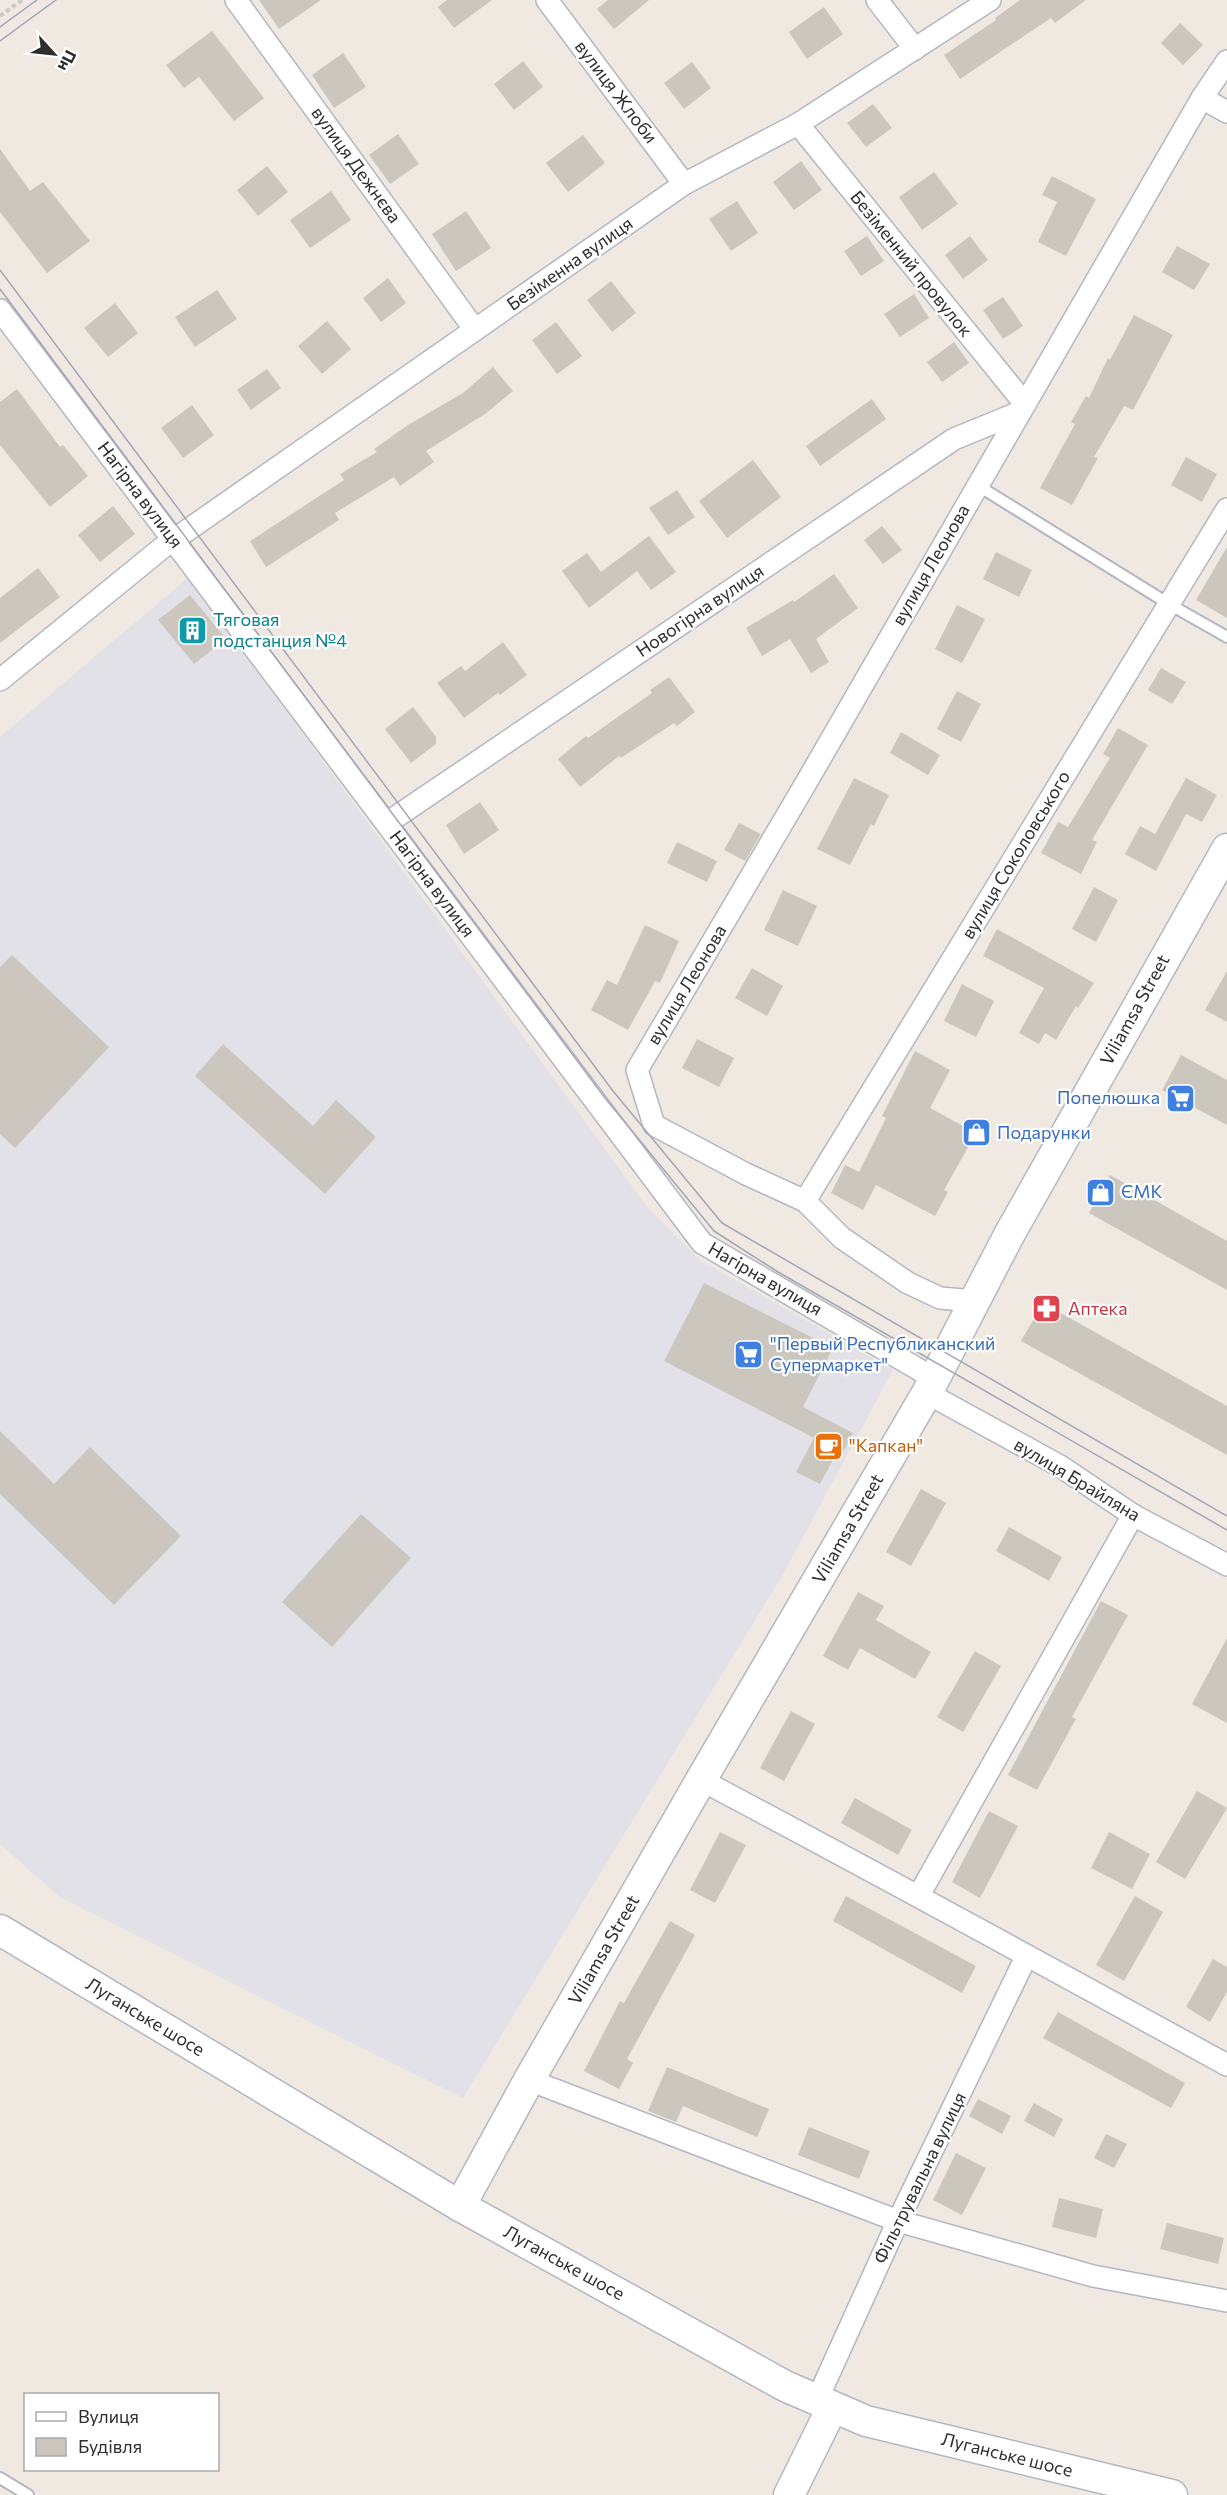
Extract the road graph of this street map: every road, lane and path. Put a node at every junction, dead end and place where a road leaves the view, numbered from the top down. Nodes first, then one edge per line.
1 (22, 0) edge
2 (236, 0) edge
3 (547, 0) edge
4 (877, 0) edge
5 (990, 0) edge
6 (0, 16) edge
7 (915, 49) junction
8 (1227, 61) edge
9 (1202, 98) junction
10 (1227, 112) edge
11 (798, 124) junction
12 (684, 184) junction
13 (0, 310) edge
14 (475, 330) junction
15 (1022, 408) junction
16 (977, 485) junction
17 (1227, 509) edge
18 (168, 544) junction
19 (1169, 604) junction
20 (1227, 637) edge
21 (0, 680) edge
22 (387, 823) junction
23 (1227, 849) edge
24 (805, 1202) junction
25 (976, 1301) junction
26 (931, 1386) junction
27 (1133, 1515) junction
28 (1227, 1565) edge
29 (701, 1780) junction
30 (919, 1895) junction
31 (0, 1930) edge
32 (1026, 1957) junction
33 (1227, 2065) edge
34 (529, 2080) junction
35 (460, 2206) junction
36 (898, 2221) junction
37 (1227, 2301) edge
38 (825, 2404) junction
39 (0, 2478) edge
40 (28, 2495) edge
41 (789, 2495) edge
42 (1172, 2495) edge

1 - 6 path
2 - 14 street, вулиця Дежнєва
3 - 12 street, вулиця Жлоби
4 - 7 street
5 - 7 street, Безіменна вулиця
7 - 11 street, Безіменна вулиця
8 - 9 street, вулиця Леонова
9 - 10 street
9 - 15 street, вулиця Леонова
11 - 12 street, Безіменна вулиця
11 - 15 street, Безіменний провулок
12 - 14 street, Безіменна вулиця
13 - 18 street, Нагірна вулиця
14 - 18 street, Безіменна вулиця
15 - 16 street, вулиця Леонова
15 - 22 street, Новогірна вулиця
16 - 19 lane
16 - 24 street, вулиця Леонова
17 - 19 street, вулиця Соколовського
18 - 21 street, Нагірна вулиця
18 - 22 street, Нагірна вулиця
19 - 20 lane
19 - 24 street, вулиця Соколовського
22 - 26 street, Нагірна вулиця
23 - 25 street, Viliamsa Street
24 - 25 street
25 - 26 street, Viliamsa Street
26 - 27 street, вулиця Брайляна
26 - 29 street, Viliamsa Street
27 - 28 street, вулиця Брайляна
27 - 30 street
29 - 30 street
29 - 34 street, Viliamsa Street
30 - 32 street
31 - 35 street, Луганське шосе
32 - 33 street
32 - 36 street, Фільтрувальна вулиця
34 - 35 street, Viliamsa Street
34 - 36 street
35 - 38 street, Луганське шосе
36 - 37 street
36 - 38 street, Фільтрувальна вулиця
38 - 41 street
38 - 42 street, Луганське шосе
39 - 40 lane

